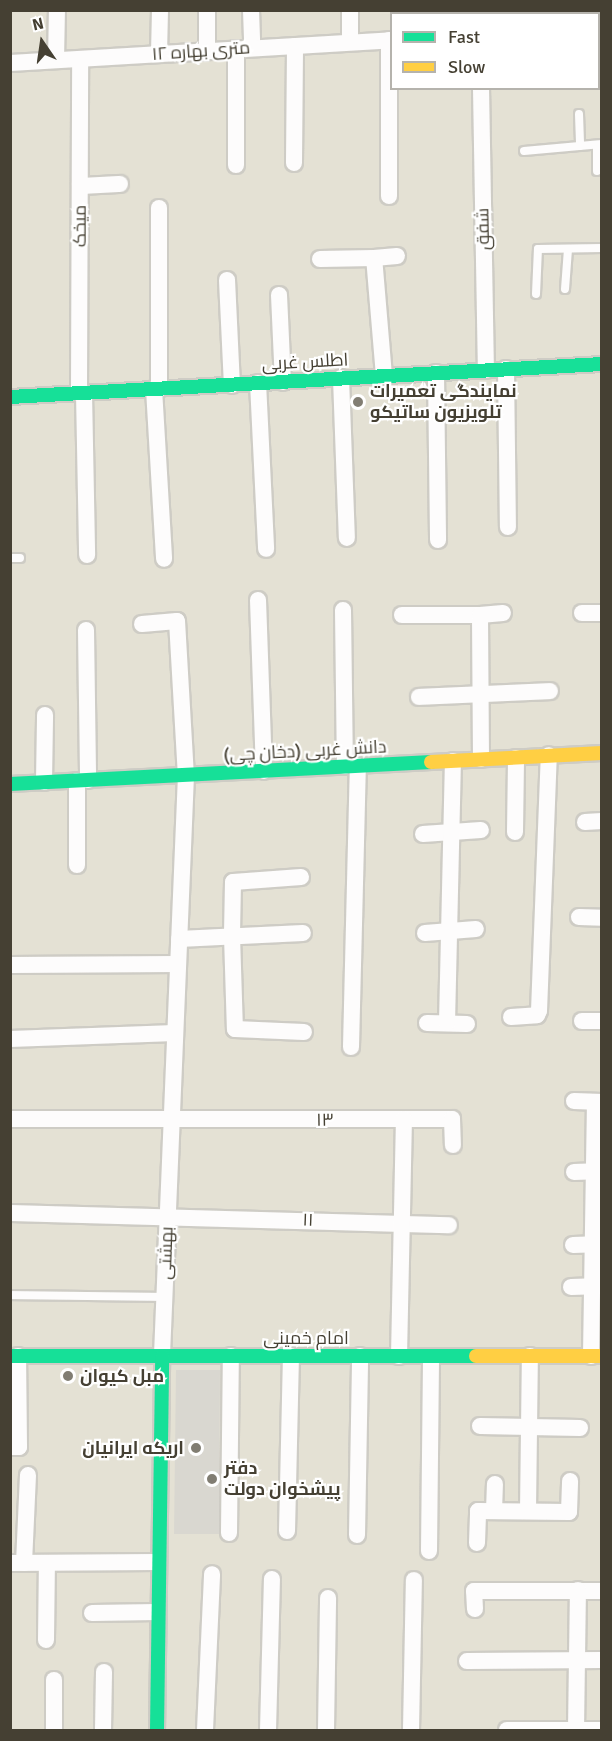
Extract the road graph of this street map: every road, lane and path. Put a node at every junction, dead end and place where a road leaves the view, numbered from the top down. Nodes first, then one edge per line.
1 (57, 10) edge
2 (160, 10) edge
3 (207, 10) edge
4 (252, 10) edge
5 (350, 10) edge
6 (390, 40) edge
7 (350, 42) junction
8 (295, 46) junction
9 (244, 49) junction
10 (207, 51) junction
11 (159, 54) junction
12 (80, 59) junction
13 (56, 60) junction
14 (10, 63) edge
15 (481, 90) edge
16 (579, 114) dead end
17 (599, 144) edge
18 (580, 146) junction
19 (524, 151) dead end
20 (294, 163) dead end
21 (236, 165) dead end
22 (597, 171) dead end
23 (120, 184) dead end
24 (80, 186) junction
25 (389, 196) dead end
26 (159, 208) dead end
27 (602, 248) edge
28 (568, 249) junction
29 (397, 256) dead end
30 (374, 258) junction
31 (320, 259) dead end
32 (227, 280) dead end
33 (565, 289) dead end
34 (536, 294) dead end
35 (279, 295) dead end
36 (602, 364) edge
37 (506, 369) junction
38 (486, 370) junction
39 (435, 373) junction
40 (384, 376) junction
41 (341, 378) junction
42 (282, 382) junction
43 (258, 383) junction
44 (232, 385) junction
45 (157, 389) junction
46 (82, 393) junction
47 (10, 397) edge
48 (508, 527) dead end
49 (347, 538) dead end
50 (438, 540) dead end
51 (266, 549) dead end
52 (87, 555) dead end
53 (164, 559) dead end
54 (258, 600) dead end
55 (343, 610) dead end
56 (502, 613) dead end
57 (582, 613) dead end
58 (602, 613) edge
59 (402, 615) dead end
60 (480, 615) junction
61 (142, 624) dead end
62 (86, 630) dead end
63 (550, 691) dead end
64 (480, 695) junction
65 (418, 697) dead end
66 (45, 715) dead end
67 (602, 753) edge
68 (549, 755) junction
69 (516, 758) junction
70 (481, 759) junction
71 (453, 761) junction
72 (351, 766) junction
73 (264, 771) junction
74 (186, 775) junction
75 (82, 780) junction
76 (45, 782) junction
77 (10, 784) edge
78 (482, 830) dead end
79 (450, 831) junction
80 (515, 832) dead end
81 (423, 834) dead end
82 (77, 865) dead end
83 (301, 878) dead end
84 (579, 917) dead end
85 (602, 918) edge
86 (476, 929) dead end
87 (447, 932) junction
88 (303, 933) dead end
89 (424, 933) dead end
90 (232, 936) junction
91 (179, 939) junction
92 (178, 964) junction
93 (10, 965) edge
94 (511, 1017) dead end
95 (582, 1021) dead end
96 (602, 1021) edge
97 (427, 1023) dead end
98 (447, 1023) junction
99 (467, 1024) dead end
100 (304, 1032) dead end
101 (175, 1033) junction
102 (10, 1039) edge
103 (351, 1047) dead end
104 (574, 1101) dead end
105 (598, 1102) edge
106 (10, 1119) edge
107 (404, 1119) junction
108 (171, 1122) junction
109 (453, 1145) dead end
110 (598, 1171) edge
111 (574, 1172) dead end
112 (10, 1213) edge
113 (168, 1215) junction
114 (400, 1224) junction
115 (449, 1225) dead end
116 (598, 1244) edge
117 (573, 1245) dead end
118 (597, 1286) edge
119 (571, 1287) dead end
120 (10, 1295) edge
121 (164, 1297) junction
122 (14, 1356) edge
123 (162, 1356) junction
124 (231, 1356) junction
125 (291, 1356) junction
126 (360, 1356) junction
127 (399, 1356) junction
128 (530, 1356) junction
129 (596, 1356) edge
130 (431, 1357) junction
131 (14, 1414) edge
132 (480, 1426) dead end
133 (529, 1427) junction
134 (580, 1428) dead end
135 (10, 1447) edge
136 (28, 1475) dead end
137 (570, 1481) dead end
138 (495, 1484) dead end
139 (528, 1510) junction
140 (494, 1511) junction
141 (287, 1531) dead end
142 (229, 1533) dead end
143 (357, 1536) dead end
144 (477, 1543) dead end
145 (429, 1551) dead end
146 (157, 1562) junction
147 (17, 1563) edge
148 (47, 1563) junction
149 (212, 1574) dead end
150 (272, 1579) dead end
151 (414, 1580) dead end
152 (578, 1590) junction
153 (602, 1591) edge
154 (328, 1598) dead end
155 (475, 1609) dead end
156 (157, 1612) junction
157 (92, 1614) dead end
158 (46, 1640) dead end
159 (577, 1660) junction
160 (602, 1660) edge
161 (467, 1661) dead end
162 (104, 1672) dead end
163 (54, 1680) dead end
164 (576, 1730) edge
165 (602, 1730) edge
166 (54, 1731) edge
167 (103, 1731) edge
168 (157, 1731) edge
169 (205, 1731) edge
170 (268, 1731) edge
171 (326, 1731) edge
172 (411, 1731) edge
173 (507, 1731) edge

1 - 13 street
2 - 11 street
3 - 10 street
4 - 9 street
5 - 7 street
6 - 7 street, ۱۲ متری بهاره
6 - 25 street
7 - 8 street, ۱۲ متری بهاره
8 - 9 street, ۱۲ متری بهاره
8 - 20 street
9 - 10 street, ۱۲ متری بهاره
9 - 21 street
10 - 11 street, ۱۲ متری بهاره
11 - 12 street, ۱۲ متری بهاره
12 - 13 street, ۱۲ متری بهاره
12 - 24 street, میخک
13 - 14 street, ۱۲ متری بهاره
15 - 38 street, شفق
16 - 18 lane
17 - 18 lane
17 - 22 lane
18 - 19 lane
23 - 24 street
24 - 46 street, میخک
26 - 45 street
27 - 28 lane
28 - 33 lane
28 - 34 lane
29 - 30 street
30 - 31 street
30 - 40 street
32 - 44 street
35 - 42 street
36 - 37 street, اطلس غربی
37 - 38 street, اطلس غربی
37 - 48 street
38 - 39 street, اطلس غربی
39 - 40 street, اطلس غربی
39 - 50 street
40 - 41 street, اطلس غربی
41 - 42 street, اطلس غربی
41 - 49 street
42 - 43 street, اطلس غربی
43 - 44 street, اطلس غربی
43 - 51 street
44 - 45 street, اطلس غربی
45 - 46 street, اطلس غربی
45 - 53 street
46 - 47 street, اطلس غربی
46 - 52 street, میخک
54 - 73 street
55 - 72 street
56 - 60 street
57 - 58 street
59 - 60 street
60 - 64 street
61 - 74 street, بهشتی
62 - 75 street
63 - 64 street
64 - 65 street
64 - 70 street
66 - 76 street
67 - 68 street, دانش غربی (دخان چی)
68 - 69 street, دانش غربی (دخان چی)
68 - 94 street
69 - 70 street, دانش غربی (دخان چی)
69 - 80 street
70 - 71 street, دانش غربی (دخان چی)
71 - 72 street, دانش غربی (دخان چی)
71 - 79 street
72 - 73 street, دانش غربی (دخان چی)
72 - 103 street
73 - 74 street, دانش غربی (دخان چی)
74 - 75 street, دانش غربی (دخان چی)
74 - 91 street, بهشتی
75 - 76 street, دانش غربی (دخان چی)
75 - 82 street
76 - 77 street, دانش غربی (دخان چی)
78 - 79 street
79 - 81 street
79 - 87 street
83 - 90 street
84 - 85 street
86 - 87 street
87 - 89 street
87 - 98 street
88 - 90 street
90 - 91 street
90 - 100 street
91 - 92 street, بهشتی
92 - 93 street
92 - 101 street, بهشتی
95 - 96 street
97 - 98 street
98 - 99 street
101 - 102 street
101 - 108 street, بهشتی
104 - 105 street
105 - 110 street
106 - 108 street, ۱۳
107 - 108 street, ۱۳
107 - 109 street, ۱۳
107 - 114 street
108 - 113 street, بهشتی
110 - 111 street
110 - 116 street
112 - 113 street, ۱۱
113 - 114 street, ۱۱
113 - 121 street, بهشتی
114 - 115 street, ۱۱
114 - 127 street
116 - 117 street
116 - 118 street
118 - 119 street
118 - 129 street
120 - 121 lane
121 - 123 street, بهشتی
122 - 123 street, امام خمینی
122 - 131 street
123 - 124 street, امام خمینی
123 - 146 street, بهشتی
124 - 125 street, امام خمینی
124 - 142 street
125 - 126 street, امام خمینی
125 - 141 street
126 - 127 street, امام خمینی
126 - 143 street
127 - 130 street, امام خمینی
128 - 129 street, امام خمینی
128 - 130 street, امام خمینی
128 - 133 street
130 - 145 street
131 - 135 street
132 - 133 street
133 - 134 street
133 - 139 street
136 - 147 street
137 - 139 street
138 - 140 street
139 - 140 street
140 - 144 street
146 - 148 street
146 - 156 street, بهشتی
147 - 148 street
148 - 158 street
149 - 169 street
150 - 170 street
151 - 172 street
152 - 153 street
152 - 155 street
152 - 159 street
154 - 171 street
156 - 157 street
156 - 168 street, بهشتی
159 - 160 street
159 - 161 street
159 - 164 street
162 - 167 street
163 - 166 street
164 - 165 street
164 - 173 street

